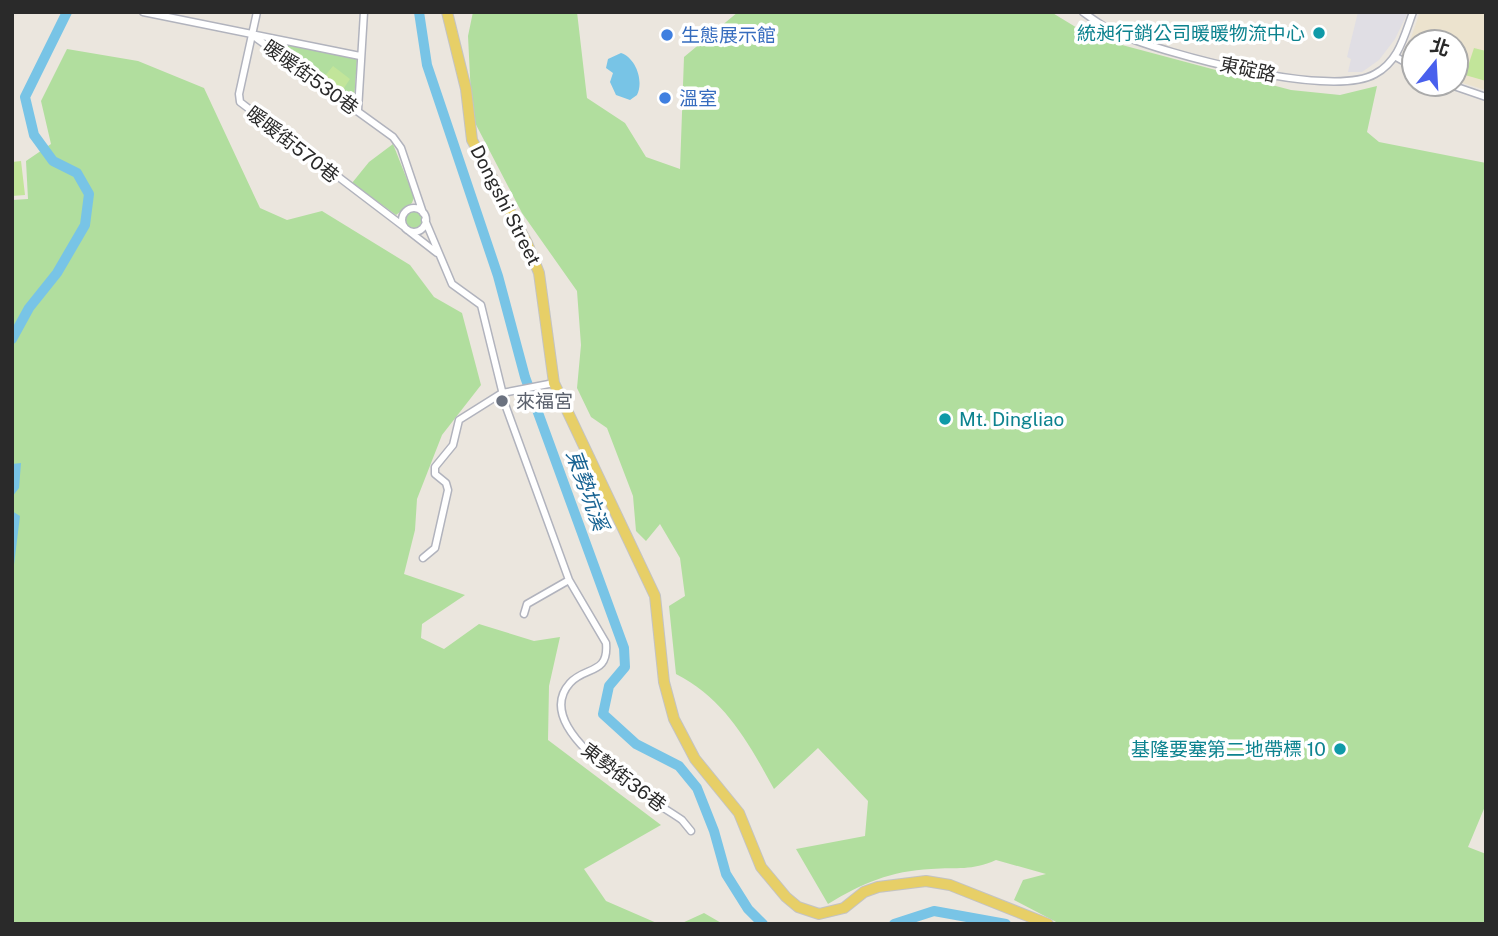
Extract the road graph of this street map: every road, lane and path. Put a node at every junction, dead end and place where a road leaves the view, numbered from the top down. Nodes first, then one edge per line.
1 (144, 12) edge
2 (257, 12) edge
3 (364, 12) edge
4 (447, 12) edge
5 (1083, 12) edge
6 (1413, 12) edge
7 (252, 35) junction
8 (360, 56) junction
9 (1396, 57) junction
10 (1400, 59) edge
11 (358, 110) junction
12 (424, 216) junction
13 (406, 229) junction
14 (439, 255) junction
15 (550, 384) junction
16 (506, 393) junction
17 (423, 558) dead end
18 (569, 580) junction
19 (524, 614) dead end
20 (691, 831) dead end
21 (1048, 924) edge

1 - 7 street, 暖暖街530巷
2 - 7 street, 暖暖街570巷
3 - 8 street
4 - 15 main road, Dongshi Street
5 - 9 street, 東碇路
6 - 9 street
7 - 8 street
7 - 11 street, 暖暖街530巷
7 - 13 street, 暖暖街570巷
8 - 11 street
9 - 10 street
11 - 12 street, 暖暖街530巷
12 - 13 street
12 - 13 street
12 - 14 street, 暖暖街530巷
13 - 14 street
14 - 16 street
15 - 16 street
15 - 21 main road, Dongshi Street
16 - 17 street
16 - 18 street, 東勢街36巷
18 - 19 street
18 - 20 street, 東勢街36巷

